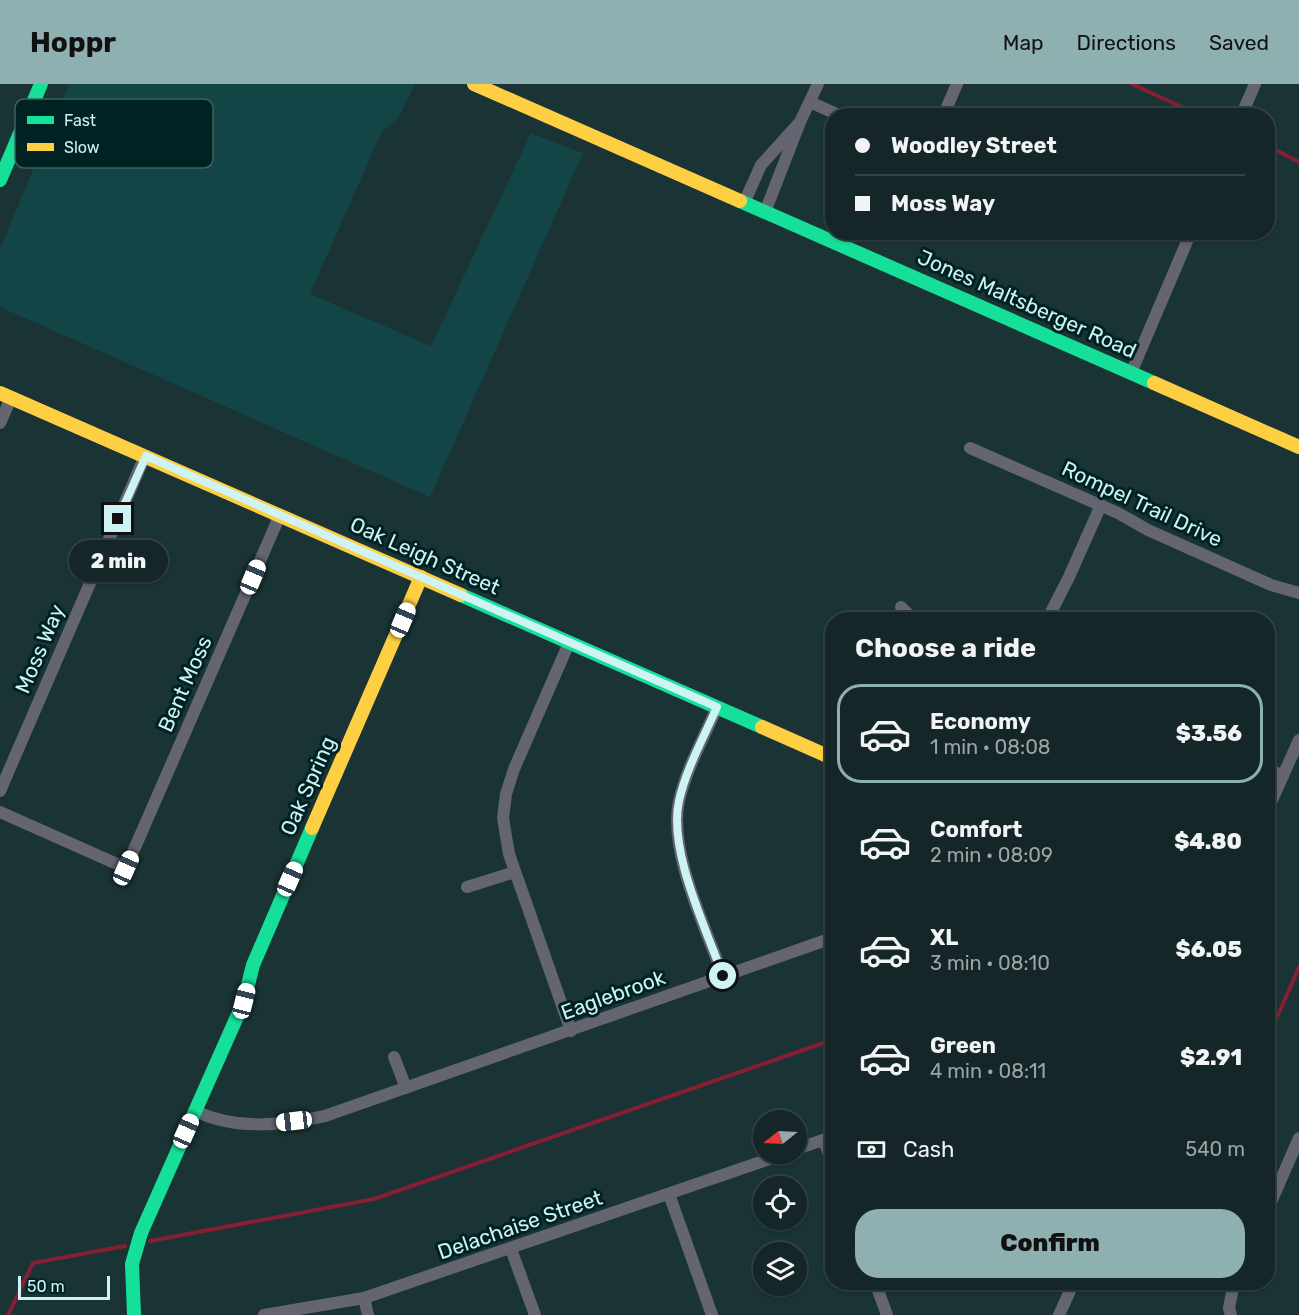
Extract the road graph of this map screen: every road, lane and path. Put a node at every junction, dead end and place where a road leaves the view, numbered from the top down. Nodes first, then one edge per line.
1 (41, 84) edge
2 (474, 84) edge
3 (818, 84) edge
4 (957, 84) edge
5 (1255, 84) edge
6 (35, 99) edge
7 (810, 102) junction
8 (946, 108) edge
9 (1244, 108) edge
10 (825, 109) edge
11 (800, 122) junction
12 (15, 145) edge
13 (0, 180) edge
14 (744, 203) junction
15 (765, 212) junction
16 (825, 238) edge
17 (829, 240) edge
18 (1188, 240) edge
19 (1131, 373) junction
20 (5, 395) edge
21 (0, 423) edge
22 (1299, 447) edge
23 (970, 448) dead end
24 (146, 456) junction
25 (1101, 505) junction
26 (280, 515) junction
27 (421, 577) junction
28 (1299, 593) edge
29 (901, 607) dead end
30 (906, 612) edge
31 (1051, 612) edge
32 (569, 643) junction
33 (717, 707) junction
34 (1299, 740) edge
35 (825, 755) edge
36 (1275, 772) edge
37 (1283, 776) junction
38 (0, 791) edge
39 (1275, 794) edge
40 (0, 813) edge
41 (515, 872) junction
42 (467, 887) dead end
43 (825, 940) edge
44 (723, 976) junction
45 (571, 1031) junction
46 (394, 1057) dead end
47 (406, 1088) junction
48 (195, 1111) junction
49 (1299, 1138) edge
50 (825, 1139) edge
51 (807, 1145) edge
52 (755, 1164) edge
53 (1275, 1193) edge
54 (669, 1194) junction
55 (511, 1249) junction
56 (878, 1290) edge
57 (1070, 1290) edge
58 (1232, 1290) edge
59 (364, 1298) junction
60 (134, 1315) edge
61 (264, 1315) edge
62 (368, 1315) edge
63 (535, 1315) edge
64 (712, 1315) edge
65 (887, 1315) edge
66 (1059, 1315) edge
67 (1231, 1315) edge

1 - 6 street
2 - 14 street, Jones Maltsberger Road
3 - 7 street
4 - 8 street
5 - 9 street
7 - 10 street
7 - 11 street
11 - 14 street
11 - 15 street
12 - 13 street
14 - 15 street, Jones Maltsberger Road
15 - 16 street, Jones Maltsberger Road
17 - 19 street, Jones Maltsberger Road
18 - 19 street
19 - 22 street, Jones Maltsberger Road
20 - 21 street
20 - 24 street, Oak Leigh Street
23 - 25 street, Rompel Trail Drive
24 - 26 street, Oak Leigh Street
24 - 38 street, Moss Way
25 - 28 street, Rompel Trail Drive
25 - 31 street
26 - 27 street, Oak Leigh Street
26 - 40 street, Bent Moss
27 - 32 street, Oak Leigh Street
27 - 48 street, Oak Spring
29 - 30 street
32 - 33 street, Oak Leigh Street
32 - 41 street
33 - 35 street, Oak Leigh Street
33 - 44 street
34 - 37 street
36 - 37 street
37 - 39 street
41 - 42 street
41 - 45 street
43 - 44 street, Eaglebrook
44 - 45 street, Eaglebrook
45 - 47 street, Eaglebrook
46 - 47 street
47 - 48 street, Eaglebrook
48 - 60 street, Oak Spring
49 - 53 street
50 - 51 street
52 - 54 street, Delachaise Street
54 - 55 street, Delachaise Street
54 - 64 street
55 - 59 street, Delachaise Street
55 - 63 street
56 - 65 street
57 - 66 street
58 - 67 street
59 - 61 street, Delachaise Street
59 - 62 street

